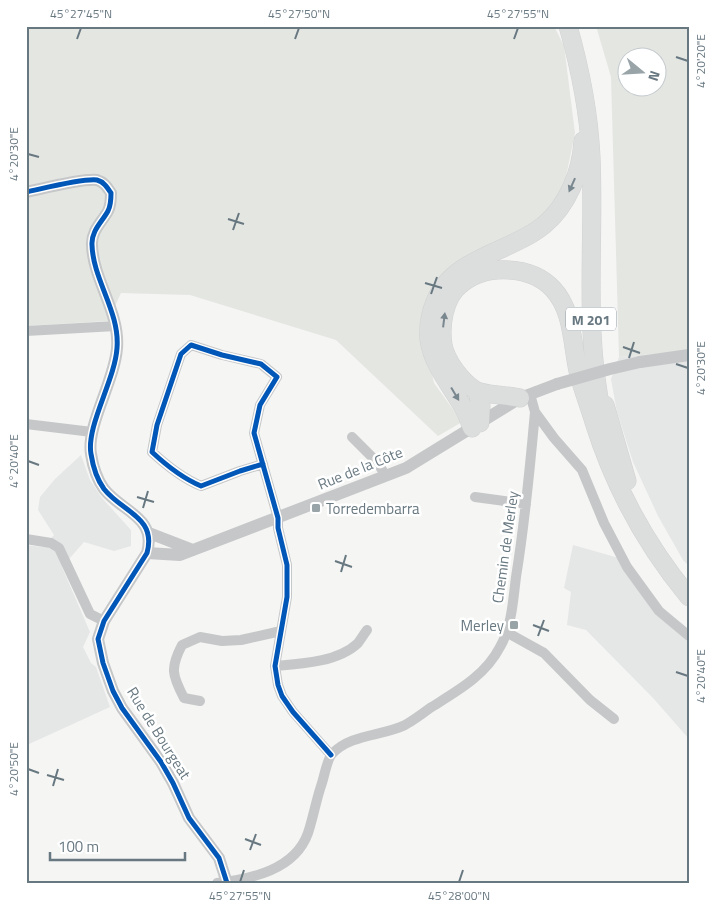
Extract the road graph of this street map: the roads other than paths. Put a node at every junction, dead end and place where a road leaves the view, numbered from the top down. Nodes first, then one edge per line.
1 (568, 26) edge
2 (579, 26) edge
3 (580, 68) junction
4 (26, 192) edge
5 (116, 326) junction
6 (26, 332) edge
7 (689, 355) edge
8 (477, 391) junction
9 (525, 396) junction
10 (535, 412) junction
11 (26, 424) edge
12 (476, 425) junction
13 (92, 432) junction
14 (352, 437) dead end
15 (263, 464) junction
16 (386, 476) junction
17 (475, 497) dead end
18 (526, 504) junction
19 (278, 518) junction
20 (149, 533) junction
21 (26, 539) edge
22 (194, 550) junction
23 (147, 553) junction
24 (689, 581) edge
25 (689, 591) edge
26 (689, 597) edge
27 (104, 621) junction
28 (367, 630) dead end
29 (280, 631) junction
30 (506, 632) junction
31 (689, 636) edge
32 (275, 666) junction
33 (200, 701) dead end
34 (614, 719) dead end
35 (331, 755) junction
36 (224, 882) edge

1 - 3 highway, M 201
2 - 24 highway, M 201
3 -> 12 highway
3 - 25 highway, M 201
4 - 5 street
5 - 6 street
5 - 13 street
7 - 9 street, Rue de la Côte, bridge
8 - 9 highway
8 - 12 highway
8 -> 26 highway
9 - 10 street, Chemin de Merley
9 - 12 street, Rue de la Côte
10 - 18 street, Chemin de Merley
10 - 31 street
11 - 13 street
12 - 16 street, Rue de la Côte
13 - 20 street
14 - 16 street
15 - 15 street
15 - 19 street
16 - 19 street, Rue de la Côte
17 - 18 street
18 - 30 street, Chemin de Merley
19 - 22 street, Rue de la Côte
19 - 29 street
20 - 22 street
20 - 23 street, Rue de Bourgeat
21 - 27 street
22 - 23 street, Rue de la Côte
23 - 27 street, Rue de Bourgeat
27 - 36 street, Rue de Bourgeat
28 - 32 street
29 - 32 street
29 - 33 street
30 - 34 street
30 - 35 street, Chemin de Merley
32 - 35 street
35 - 36 street

